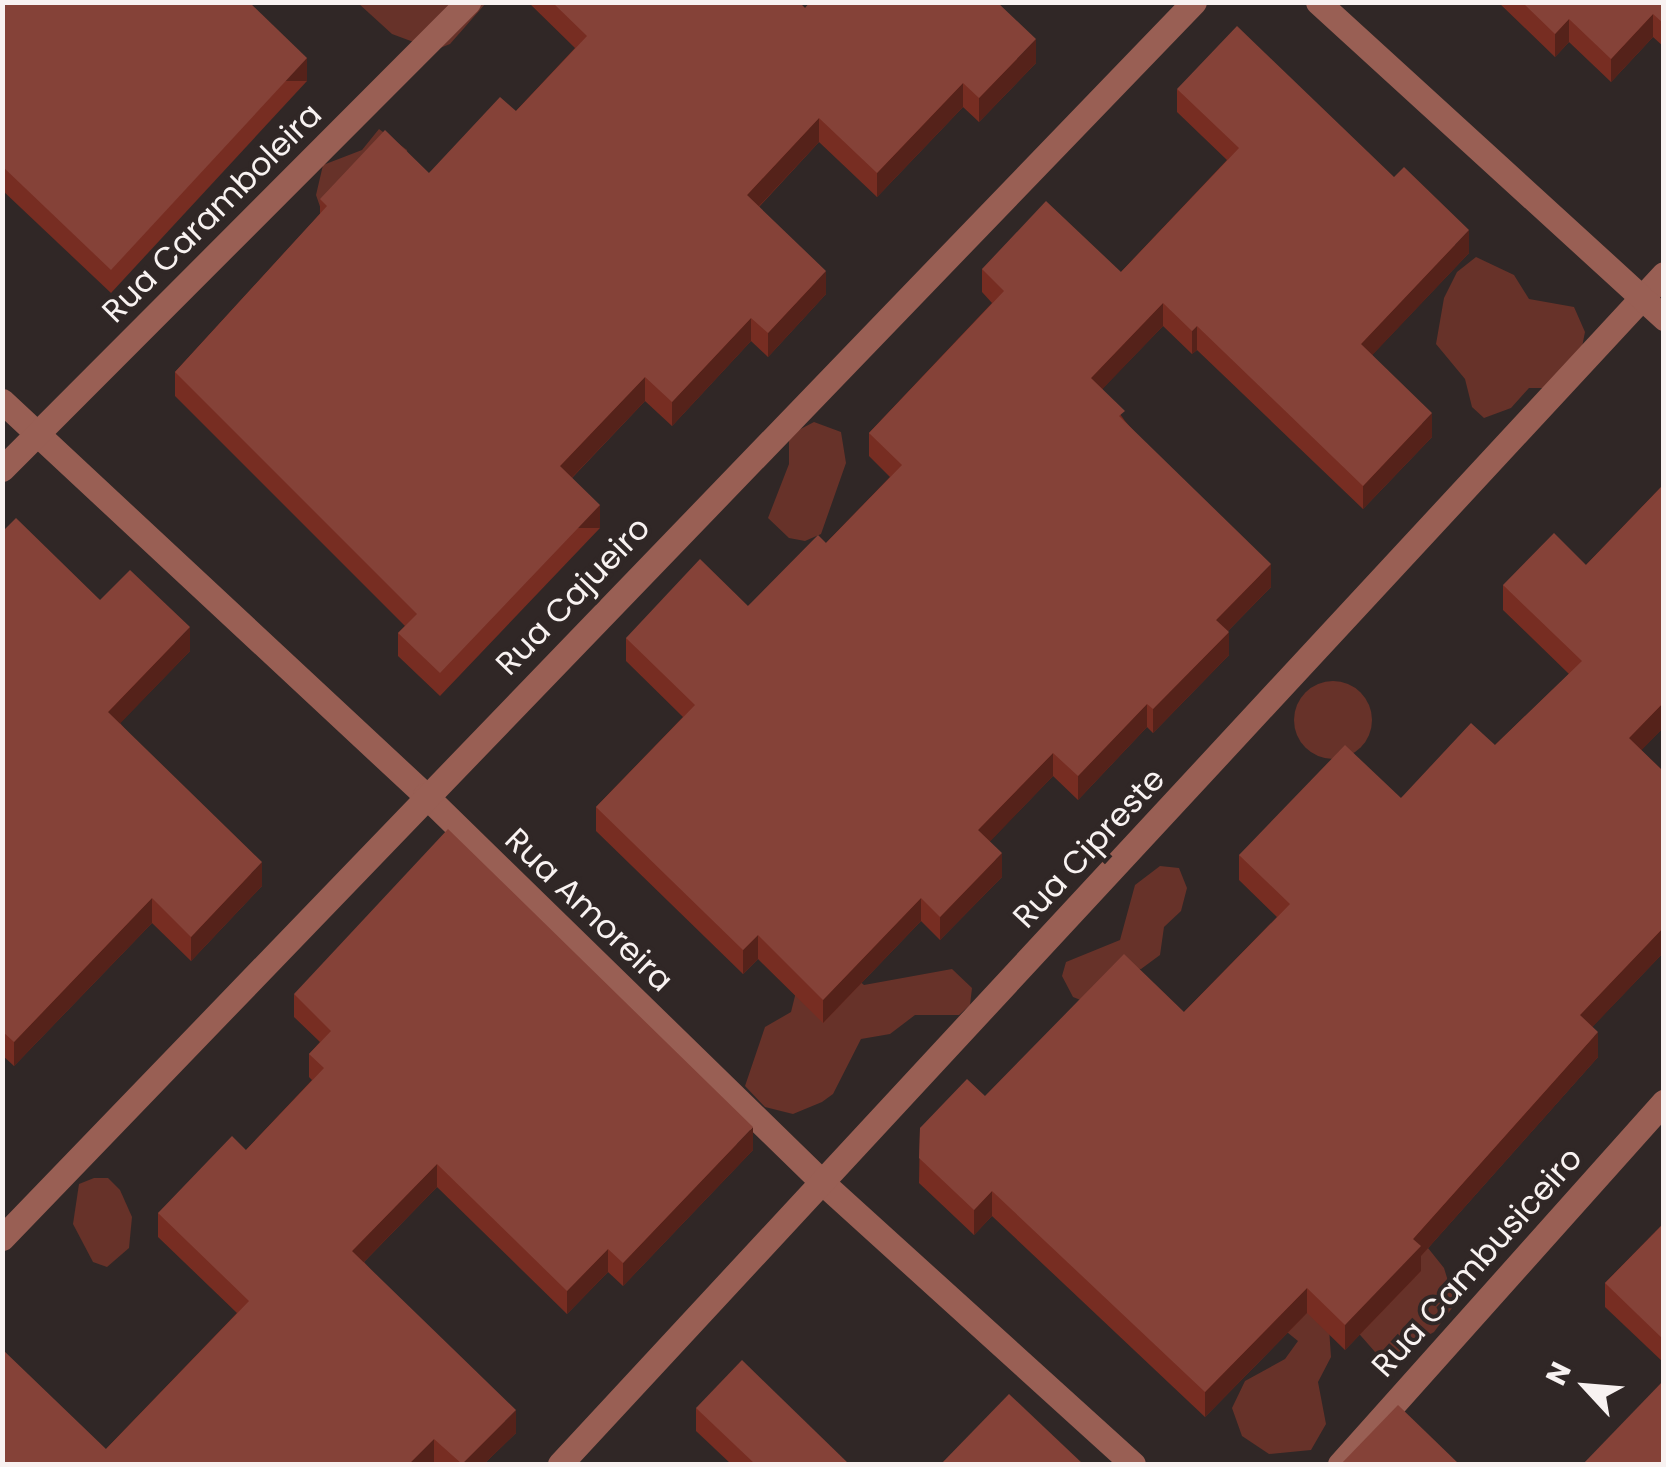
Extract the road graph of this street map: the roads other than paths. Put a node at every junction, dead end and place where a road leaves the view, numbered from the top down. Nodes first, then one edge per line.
1 (468, 2) edge
2 (1194, 2) edge
3 (1318, 2) edge
4 (1664, 274) edge
5 (1641, 297) junction
6 (1664, 318) edge
7 (2, 401) edge
8 (37, 434) junction
9 (2, 469) edge
10 (425, 795) junction
11 (1664, 1102) edge
12 (824, 1184) junction
13 (2, 1238) edge
14 (560, 1464) edge
15 (1133, 1464) edge
16 (1340, 1464) edge

1 - 8 street, Rua Caramboleira
2 - 10 street, Rua Cajueiro
3 - 5 street
4 - 5 street, Rua Cipreste
5 - 6 street
5 - 12 street, Rua Cipreste
7 - 8 street, Rua Amoreira
8 - 9 street, Rua Caramboleira
8 - 10 street, Rua Amoreira
10 - 12 street, Rua Amoreira
10 - 13 street, Rua Cajueiro
11 - 16 street, Rua Cambusiceiro
12 - 14 street, Rua Cipreste
12 - 15 street, Rua Amoreira

